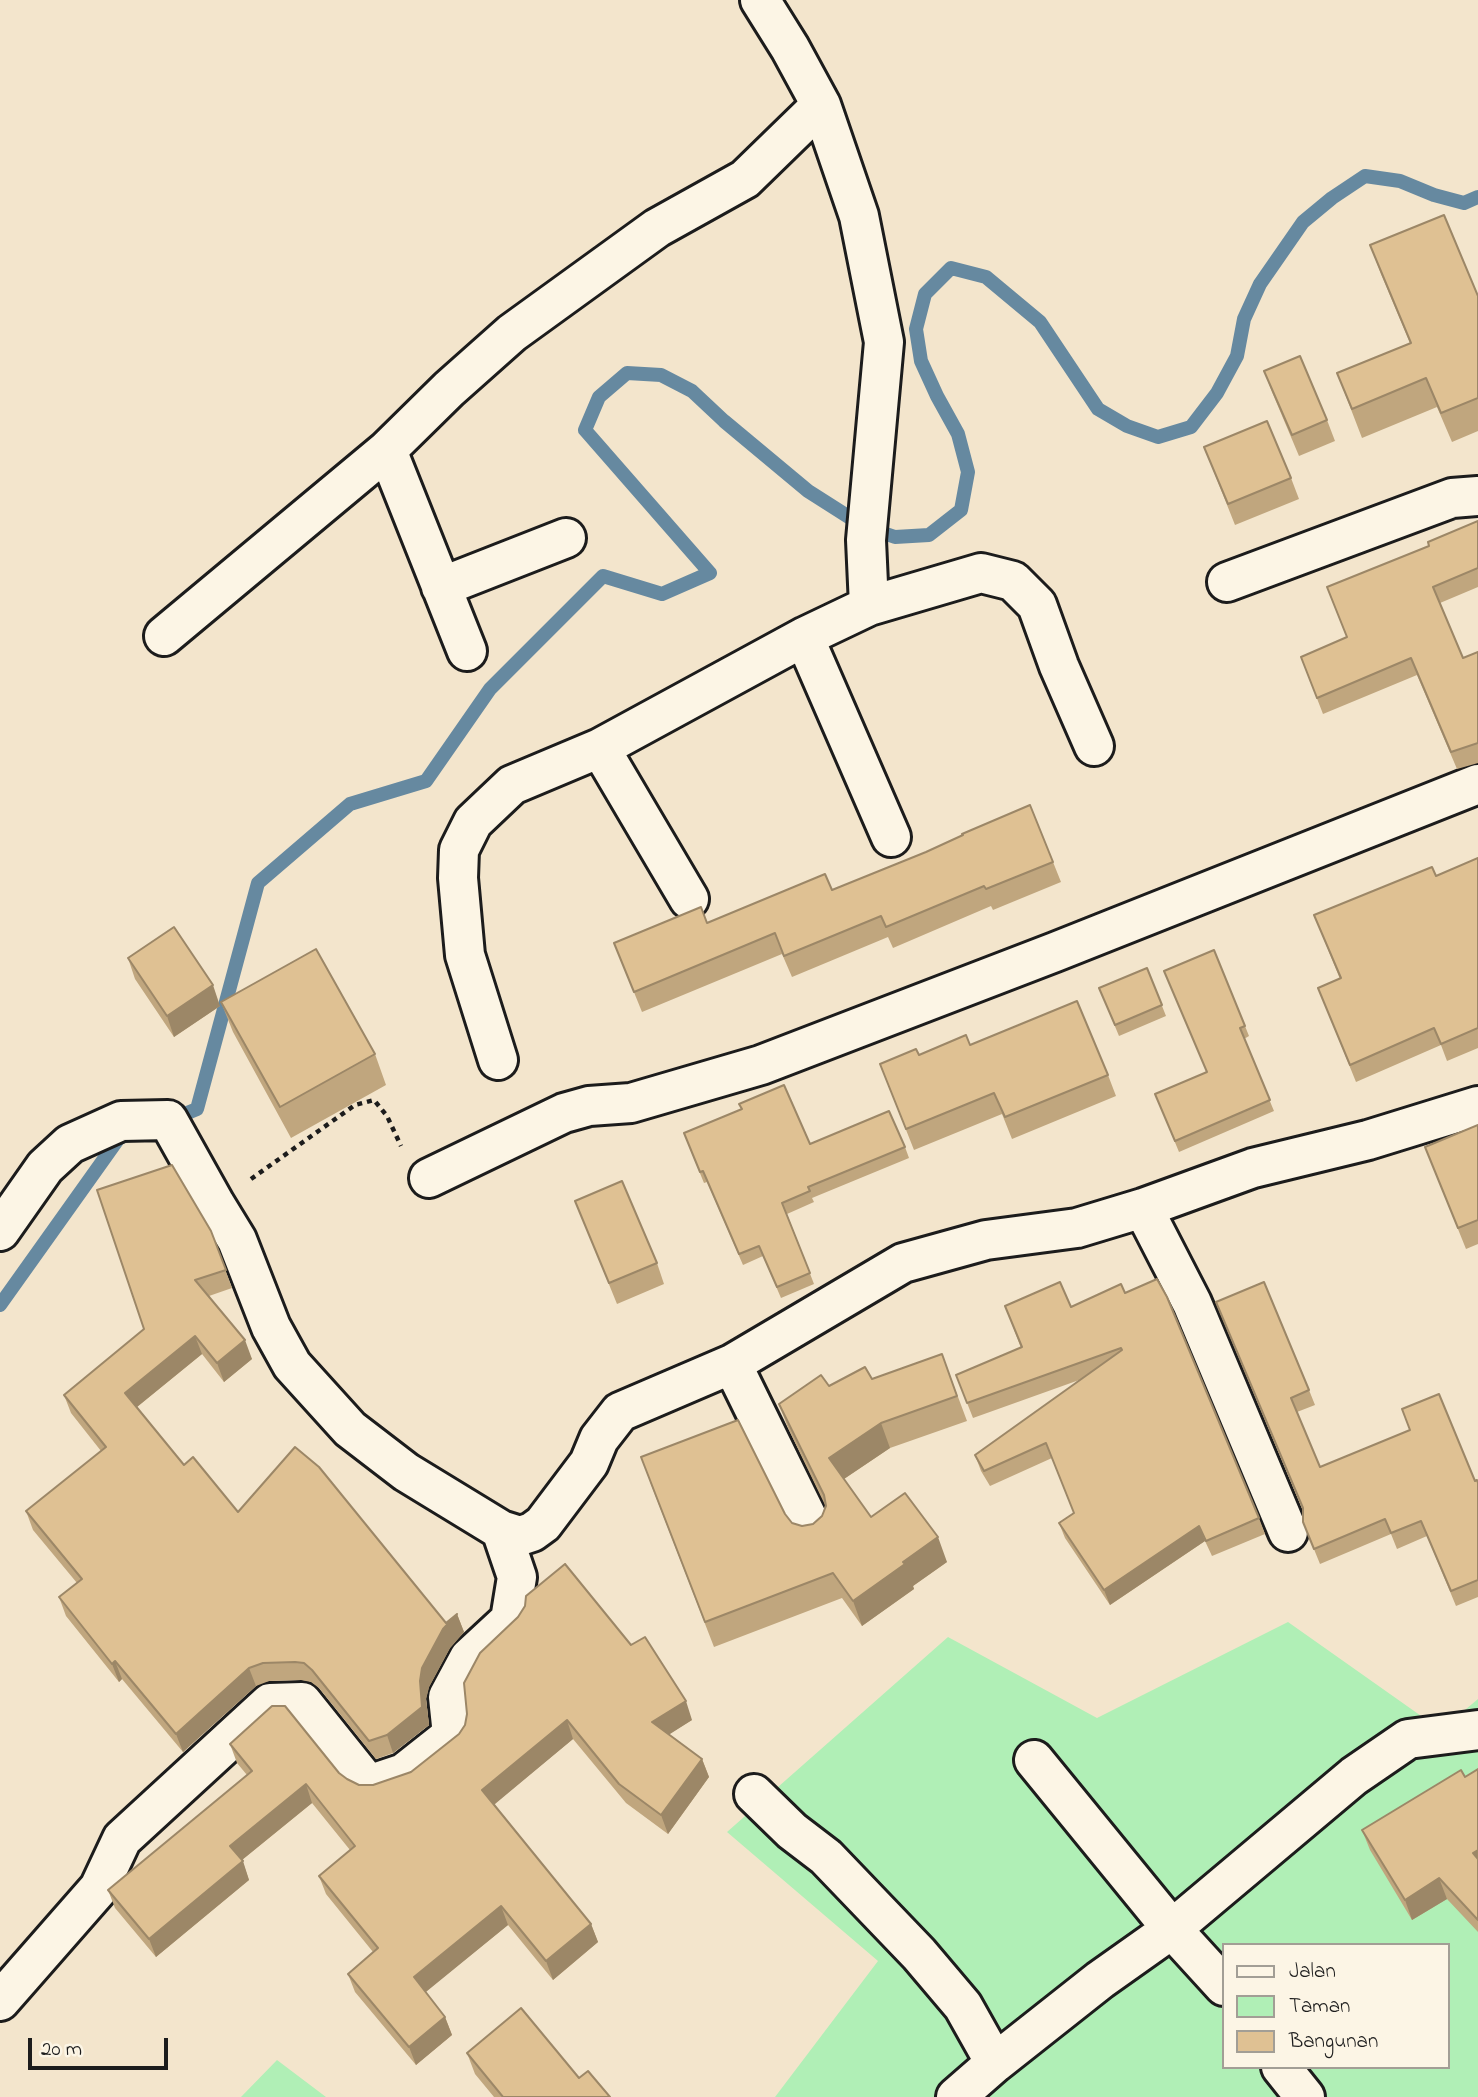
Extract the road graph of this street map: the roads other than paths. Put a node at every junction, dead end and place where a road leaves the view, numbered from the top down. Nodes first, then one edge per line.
1 (760, 0) edge
2 (821, 105) junction
3 (387, 450) junction
4 (1478, 496) edge
5 (566, 538) dead end
6 (1227, 582) dead end
7 (441, 587) junction
8 (869, 606) junction
9 (164, 636) dead end
10 (804, 637) junction
11 (467, 651) dead end
12 (1094, 746) dead end
13 (600, 748) junction
14 (1478, 783) edge
15 (891, 837) dead end
16 (689, 899) dead end
17 (498, 1060) dead end
18 (1478, 1106) edge
19 (429, 1178) road end
20 (1143, 1208) junction
21 (0, 1231) edge
22 (732, 1364) junction
23 (813, 1529) edge
24 (501, 1530) junction
25 (1288, 1532) dead end
26 (1478, 1730) edge
27 (1034, 1760) dead end
28 (754, 1794) dead end
29 (1172, 1929) junction
30 (1222, 1984) edge
31 (0, 2001) edge
32 (995, 2063) junction
33 (1283, 2069) edge
34 (956, 2097) edge
35 (1304, 2097) edge

1 - 2 street
2 - 3 street
2 - 8 street
3 - 7 street
3 - 9 street
4 - 6 street
5 - 7 street
7 - 11 street
8 - 10 street
8 - 12 street
10 - 13 street
10 - 15 street
13 - 16 street
13 - 17 street
14 - 19 street
18 - 20 street
20 - 22 street
20 - 25 street
21 - 24 street
22 - 23 street
22 - 24 street
24 - 31 street
26 - 29 street
27 - 29 street
28 - 32 street
29 - 30 street
29 - 32 street
32 - 34 street
33 - 35 street

